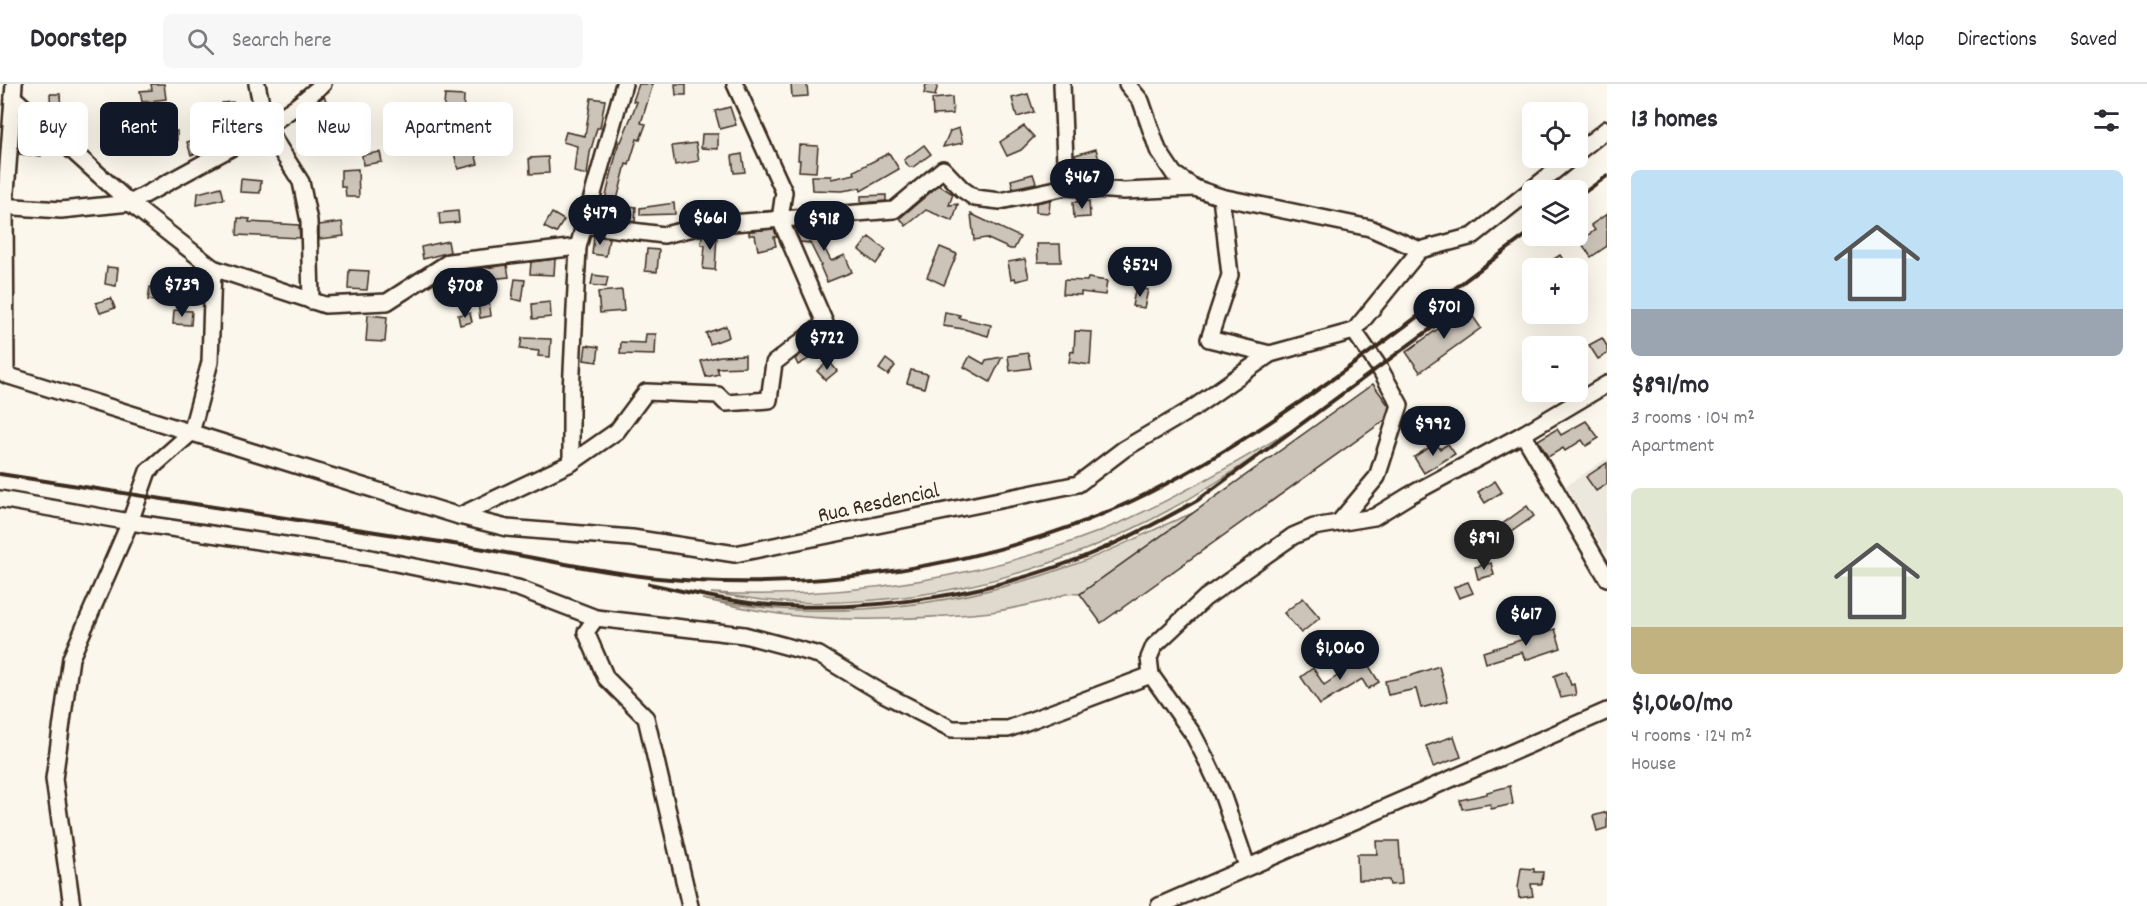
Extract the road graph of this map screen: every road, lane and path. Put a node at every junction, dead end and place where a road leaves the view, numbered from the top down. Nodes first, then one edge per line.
1 (257, 84) edge
2 (323, 84) edge
3 (624, 84) edge
4 (735, 84) edge
5 (1062, 84) edge
6 (1127, 84) edge
7 (14, 91) edge
8 (261, 102) edge
9 (284, 115) edge
10 (1607, 129) edge
11 (1588, 144) edge
12 (284, 155) edge
13 (216, 156) edge
14 (1558, 168) edge
15 (1066, 187) junction
16 (1195, 188) junction
17 (1221, 197) junction
18 (130, 203) junction
19 (2, 206) edge
20 (780, 219) junction
21 (584, 225) junction
22 (578, 247) junction
23 (1420, 250) junction
24 (213, 268) junction
25 (311, 301) junction
26 (1354, 331) junction
27 (1270, 354) junction
28 (3, 374) edge
29 (1607, 384) edge
30 (191, 433) junction
31 (1523, 434) junction
32 (571, 463) junction
33 (0, 498) edge
34 (459, 516) junction
35 (1340, 521) junction
36 (130, 522) junction
37 (1607, 578) edge
38 (596, 618) junction
39 (1151, 675) junction
40 (1607, 711) edge
41 (1247, 866) junction
42 (72, 906) edge
43 (690, 906) edge
44 (1159, 906) edge

1 - 8 street
2 - 9 street
3 - 21 street
4 - 20 street
5 - 15 street
6 - 16 street
7 - 18 street
7 - 19 street
10 - 11 street
12 - 25 street
13 - 18 street
14 - 23 street
15 - 16 street
15 - 20 street
16 - 17 street
17 - 23 street
17 - 27 street
18 - 19 street
18 - 24 street
19 - 28 street
20 - 21 street
20 - 32 street
21 - 22 street
22 - 25 street
22 - 32 street
23 - 26 street
24 - 25 street
24 - 30 street
26 - 27 street
26 - 35 street
27 - 34 street, Rua Resdencial
28 - 30 street, Rua Resdencial
29 - 31 street
30 - 34 street, Rua Resdencial
30 - 36 street
31 - 35 street
31 - 37 street
32 - 34 street
33 - 36 street
35 - 39 street
36 - 38 street
36 - 42 street
38 - 39 street
38 - 43 street
39 - 41 street
40 - 41 street
41 - 44 street

